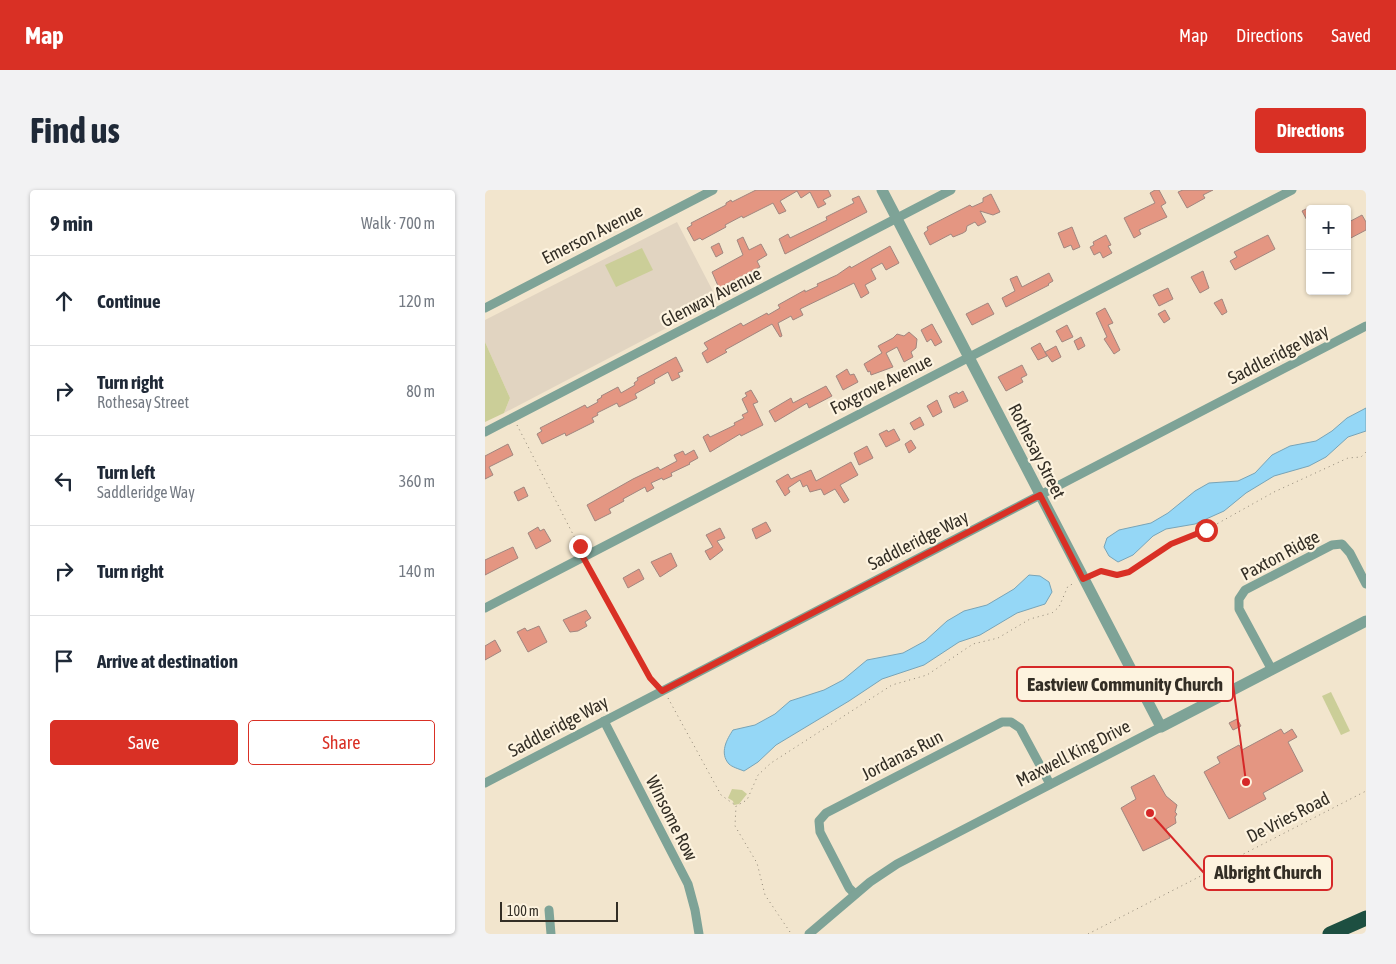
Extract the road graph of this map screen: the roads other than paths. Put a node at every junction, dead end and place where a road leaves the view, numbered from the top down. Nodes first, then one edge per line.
1 (713, 190) edge
2 (882, 190) edge
3 (951, 190) edge
4 (1292, 190) edge
5 (897, 218) junction
6 (485, 308) edge
7 (1366, 326) edge
8 (969, 357) junction
9 (485, 432) edge
10 (1040, 495) junction
11 (1366, 584) edge
12 (485, 608) edge
13 (1366, 621) edge
14 (1271, 670) junction
15 (604, 721) junction
16 (1161, 727) junction
17 (485, 783) edge
18 (1050, 784) junction
19 (855, 894) junction
20 (549, 910) dead end
21 (1366, 918) edge
22 (551, 934) edge
23 (699, 934) edge
24 (809, 934) edge
25 (1330, 934) edge

1 - 6 street, Emerson Avenue
2 - 5 street, Rothesay Street
3 - 5 street, Glenway Avenue
4 - 8 street, Foxgrove Avenue
5 - 8 street, Rothesay Street
5 - 9 street, Glenway Avenue
7 - 10 street, Saddleridge Way
8 - 10 street, Rothesay Street
8 - 12 street, Foxgrove Avenue
10 - 15 street, Saddleridge Way
10 - 16 street, Rothesay Street
11 - 14 street, Paxton Ridge
13 - 14 street, Maxwell King Drive
14 - 16 street, Maxwell King Drive
15 - 17 street, Saddleridge Way
15 - 23 street, Winsome Row
16 - 18 street, Maxwell King Drive
18 - 19 street, Maxwell King Drive
18 - 19 street, Jordanas Run
19 - 24 street, Maxwell King Drive
20 - 22 street
21 - 25 highway

